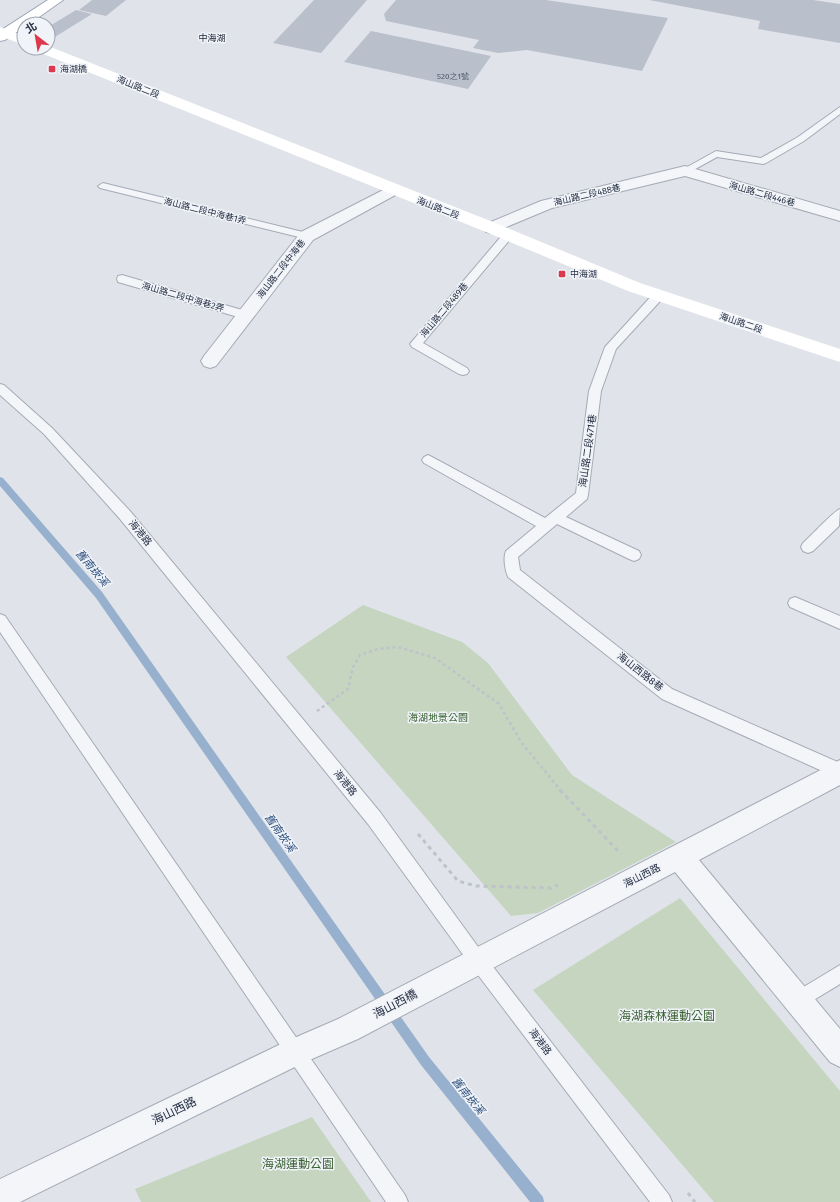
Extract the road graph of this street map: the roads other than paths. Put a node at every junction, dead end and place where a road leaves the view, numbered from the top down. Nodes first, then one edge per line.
1 (57, 0) edge
2 (2, 34) edge
3 (16, 38) edge
4 (56, 54) edge
5 (840, 110) edge
6 (685, 171) junction
7 (103, 186) dead end
8 (394, 190) junction
9 (840, 216) edge
10 (492, 228) junction
11 (508, 235) junction
12 (307, 236) junction
13 (122, 279) dead end
14 (659, 295) junction
15 (245, 315) junction
16 (840, 356) edge
17 (210, 361) dead end
18 (463, 371) dead end
19 (0, 388) edge
20 (428, 460) dead end
21 (840, 514) edge
22 (551, 522) junction
23 (808, 547) dead end
24 (634, 555) dead end
25 (795, 603) dead end
26 (0, 620) edge
27 (840, 623) edge
28 (840, 772) edge
29 (679, 856) junction
30 (478, 961) junction
31 (840, 974) edge
32 (443, 978) joint
33 (798, 1000) junction
34 (348, 1029) joint
35 (295, 1052) junction
36 (840, 1052) edge
37 (0, 1195) edge
38 (398, 1202) edge
39 (662, 1202) edge

1 - 2 main road
2 - 3 main road
4 - 8 main road, 海山路二段
5 - 6 lane
6 - 9 street, 海山路二段446巷
6 - 10 street, 海山路二段488巷
7 - 12 lane, 海山路二段中海巷1弄
8 - 10 main road, 海山路二段
8 - 12 street, 海山路二段中海巷
10 - 11 main road, 海山路二段
11 - 14 main road, 海山路二段
11 - 18 lane, 海山路二段489巷
12 - 15 street, 海山路二段中海巷
13 - 15 lane, 海山路二段中海巷2弄
14 - 16 main road, 海山路二段
14 - 22 lane, 海山路二段471巷
15 - 17 street, 海山路二段中海巷
19 - 30 lane, 海港路
20 - 22 lane
21 - 23 lane
22 - 24 lane
22 - 28 lane, 海山西路8巷
25 - 27 lane
26 - 35 lane
28 - 29 street, 海山西路
29 - 30 street, 海山西路
29 - 33 street
30 - 32 street, 海山西路
30 - 39 lane, 海港路
31 - 33 lane
32 - 34 street, 海山西橋
33 - 36 street
34 - 35 street, 海山西路
35 - 37 street, 海山西路
35 - 38 lane

